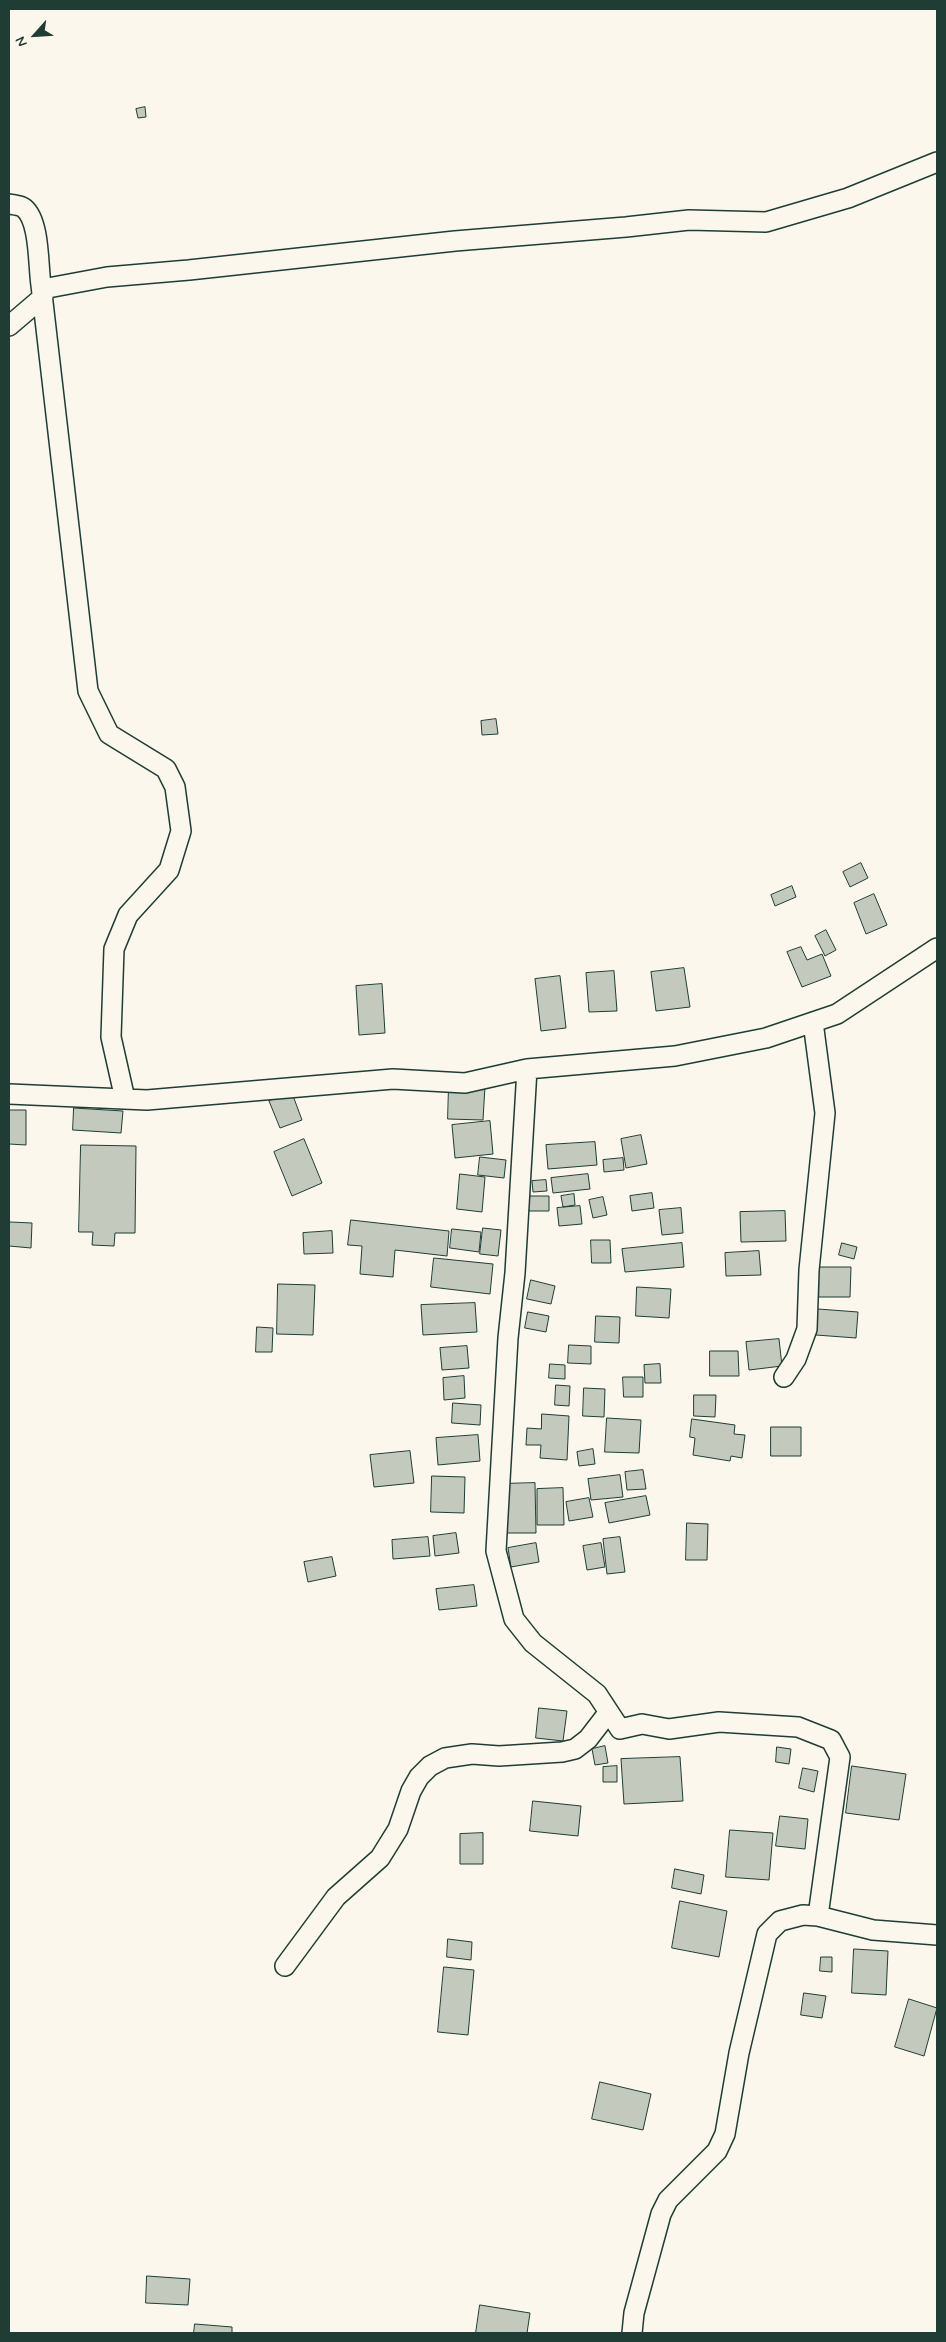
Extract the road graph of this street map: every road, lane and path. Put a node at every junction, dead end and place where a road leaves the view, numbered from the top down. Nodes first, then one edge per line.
1 (937, 162) edge
2 (9, 204) edge
3 (42, 291) junction
4 (9, 326) edge
5 (937, 948) edge
6 (813, 1022) junction
7 (527, 1069) junction
8 (9, 1094) edge
9 (125, 1099) junction
10 (784, 1377) dead end
11 (608, 1713) junction
12 (818, 1916) junction
13 (937, 1935) edge
14 (285, 1966) dead end
15 (632, 2333) edge

1 - 3 street
2 - 3 street
3 - 4 street
3 - 9 street
5 - 6 street
6 - 7 street
6 - 10 street
7 - 9 street
7 - 11 street
8 - 9 street
11 - 12 street
11 - 14 street
12 - 13 street
12 - 15 street

